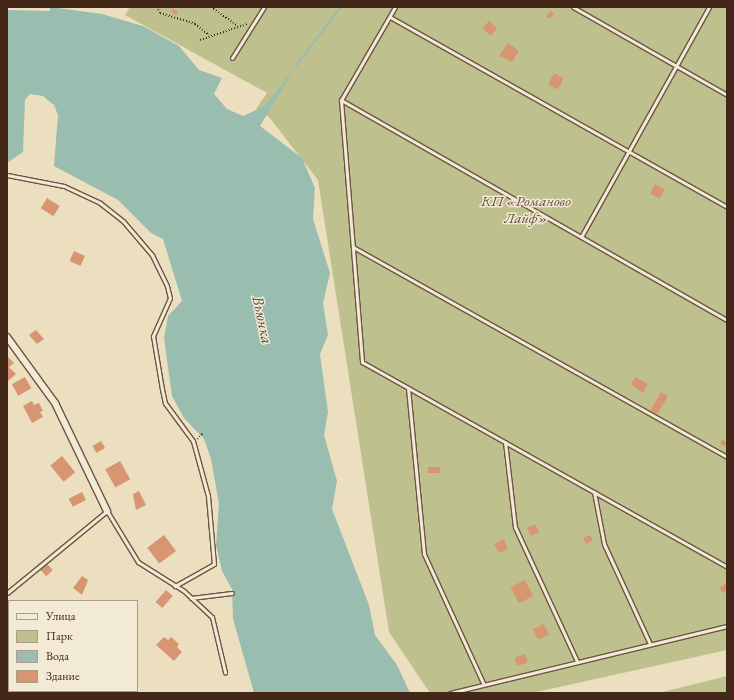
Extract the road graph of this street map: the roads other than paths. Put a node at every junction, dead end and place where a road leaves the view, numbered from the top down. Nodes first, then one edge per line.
1 (264, 7) edge
2 (395, 7) edge
3 (573, 7) edge
4 (708, 7) edge
5 (390, 16) junction
6 (232, 58) dead end
7 (675, 66) junction
8 (727, 95) edge
9 (341, 100) junction
10 (628, 152) junction
11 (7, 174) edge
12 (727, 208) edge
13 (581, 237) junction
14 (353, 247) junction
15 (727, 320) edge
16 (7, 337) edge
17 (408, 388) junction
18 (505, 442) junction
19 (727, 457) edge
20 (594, 492) junction
21 (107, 511) junction
22 (727, 567) edge
23 (175, 586) junction
24 (7, 593) edge
25 (232, 593) dead end
26 (191, 598) junction
27 (727, 626) edge
28 (650, 644) junction
29 (577, 661) junction
30 (225, 672) dead end
31 (483, 683) junction
32 (450, 693) edge

1 - 6 lane
2 - 5 lane
3 - 7 lane
4 - 7 lane
5 - 9 lane
5 - 10 lane
7 - 8 lane
7 - 10 lane
9 - 13 lane
9 - 14 lane
10 - 12 lane
10 - 13 lane
11 - 23 lane
13 - 15 lane
14 - 17 lane
14 - 19 lane
16 - 21 street
17 - 18 lane
17 - 31 lane
18 - 20 lane
18 - 29 lane
20 - 22 lane
20 - 28 lane
21 - 23 lane
21 - 24 lane
23 - 26 lane
25 - 26 lane
26 - 30 lane
27 - 28 lane
28 - 29 lane
29 - 31 lane
31 - 32 lane

